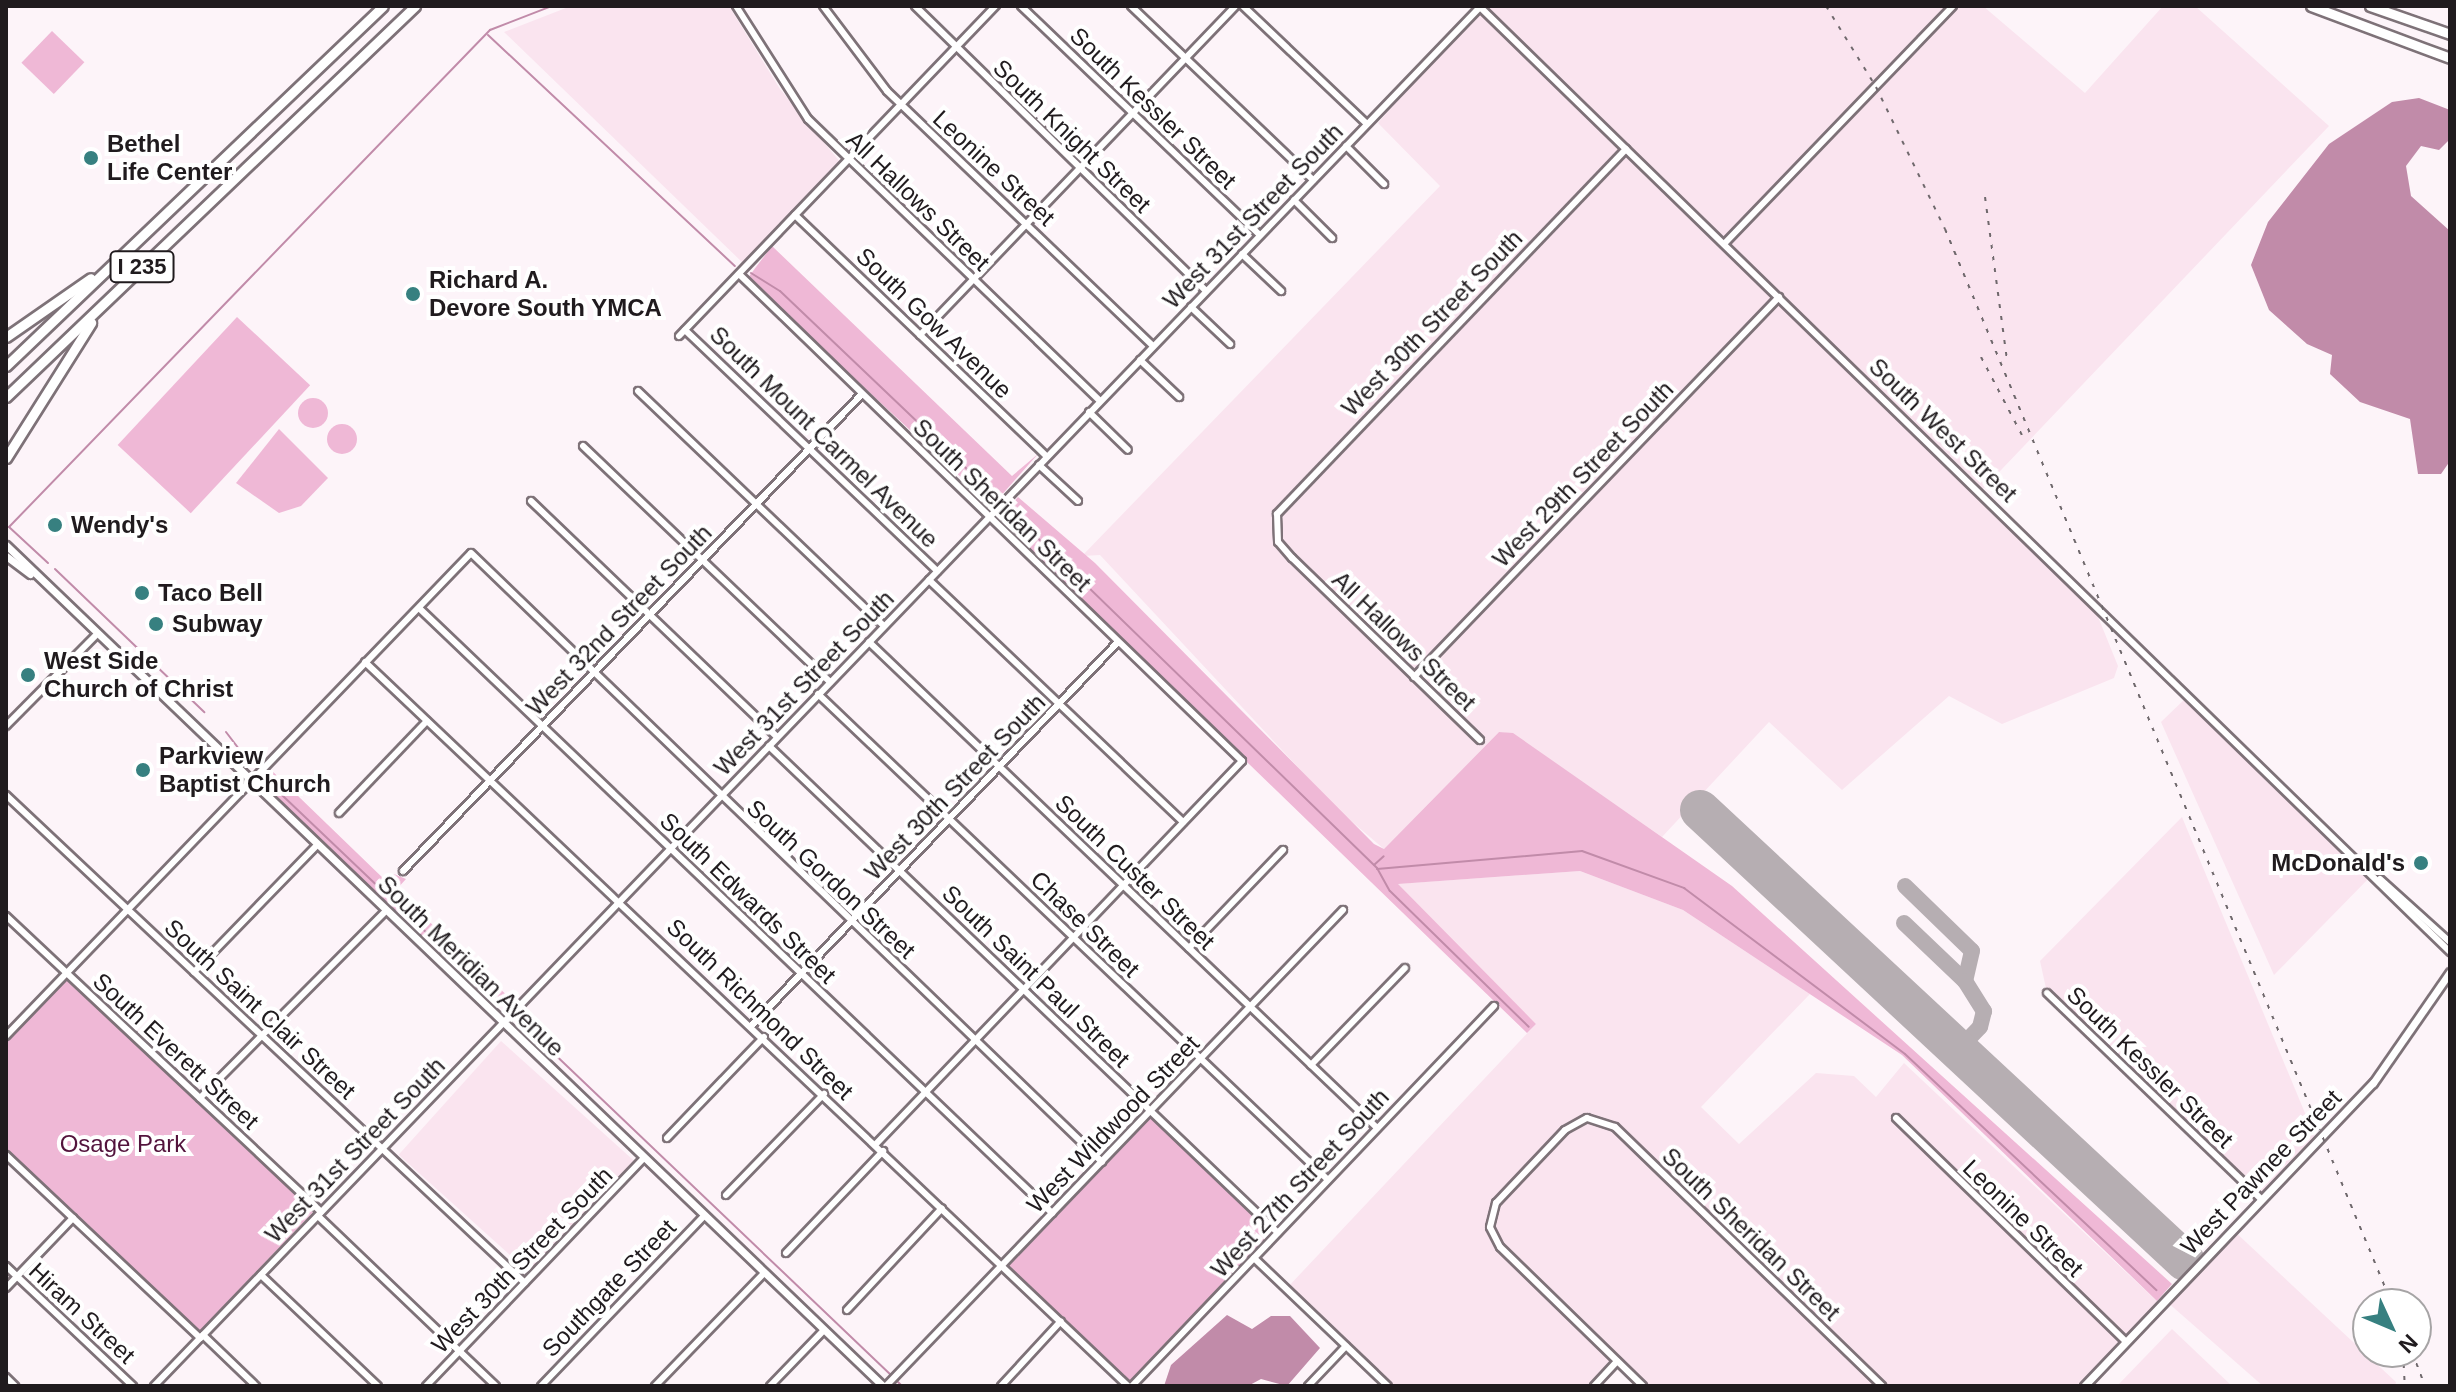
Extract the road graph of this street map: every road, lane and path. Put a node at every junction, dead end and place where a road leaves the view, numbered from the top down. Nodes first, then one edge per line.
1 (383, 6) edge
2 (415, 6) edge
3 (736, 6) edge
4 (823, 6) edge
5 (915, 6) edge
6 (996, 6) edge
7 (1021, 6) edge
8 (1131, 6) edge
9 (1235, 6) edge
10 (1243, 6) edge
11 (1480, 6) edge
12 (1953, 6) edge
13 (2311, 6) edge
14 (2370, 6) edge
15 (2450, 34) edge
16 (954, 49) junction
17 (1185, 58) junction
18 (2450, 58) edge
19 (901, 105) junction
20 (1133, 113) junction
21 (1367, 124) junction
22 (1346, 146) junction
23 (1626, 149) junction
24 (849, 160) junction
25 (1080, 168) junction
26 (1313, 180) junction
27 (1384, 184) dead end
28 (1294, 200) junction
29 (795, 215) junction
30 (1027, 223) junction
31 (1260, 235) junction
32 (1332, 238) dead end
33 (1724, 244) junction
34 (1242, 254) junction
35 (119, 257) junction
36 (739, 274) junction
37 (972, 279) junction
38 (120, 289) junction
39 (1206, 291) junction
40 (1281, 291) dead end
41 (1779, 297) junction
42 (1191, 307) junction
43 (685, 330) junction
44 (920, 335) junction
45 (679, 336) dead end
46 (6, 337) edge
47 (1230, 344) dead end
48 (1153, 346) junction
49 (1140, 360) junction
50 (6, 366) edge
51 (638, 391) dead end
52 (862, 394) junction
53 (6, 397) edge
54 (1179, 397) dead end
55 (1100, 401) junction
56 (1089, 412) junction
57 (583, 446) dead end
58 (809, 449) junction
59 (1128, 450) dead end
60 (1047, 457) junction
61 (6, 458) edge
62 (1039, 465) junction
63 (531, 501) dead end
64 (1078, 501) dead end
65 (756, 504) junction
66 (989, 517) junction
67 (1275, 530) joint
68 (6, 545) edge
69 (6, 556) edge
70 (703, 559) junction
71 (937, 571) junction
72 (32, 575) junction
73 (929, 580) junction
74 (419, 608) junction
75 (648, 615) junction
76 (884, 626) junction
77 (95, 636) junction
78 (869, 642) junction
79 (1118, 642) junction
80 (365, 662) junction
81 (596, 670) junction
82 (1414, 677) junction
83 (830, 682) junction
84 (818, 694) junction
85 (1059, 704) junction
86 (427, 721) junction
87 (6, 726) edge
88 (543, 726) junction
89 (777, 737) junction
90 (1480, 740) dead end
91 (769, 746) junction
92 (999, 767) junction
93 (490, 781) junction
94 (249, 782) junction
95 (6, 795) edge
96 (721, 796) junction
97 (339, 813) dead end
98 (949, 819) junction
99 (1183, 822) junction
100 (316, 846) junction
101 (670, 849) junction
102 (1283, 850) dead end
103 (403, 871) dead end
104 (900, 871) junction
105 (2380, 879) junction
106 (1122, 885) junction
107 (619, 901) junction
108 (128, 909) junction
109 (1343, 910) dead end
110 (385, 912) junction
111 (6, 916) edge
112 (851, 922) junction
113 (1073, 937) junction
114 (2450, 942) edge
115 (1189, 948) junction
116 (2450, 952) edge
117 (1405, 968) dead end
118 (194, 972) junction
119 (2450, 972) edge
120 (67, 973) junction
121 (801, 974) junction
122 (1024, 989) junction
123 (2047, 993) dead end
124 (1494, 1006) dead end
125 (1250, 1007) junction
126 (502, 1023) junction
127 (752, 1025) junction
128 (6, 1035) edge
129 (261, 1035) junction
130 (764, 1037) junction
131 (974, 1040) junction
132 (1200, 1058) junction
133 (1311, 1065) junction
134 (925, 1092) junction
135 (824, 1094) junction
136 (200, 1098) junction
137 (1151, 1111) junction
138 (1896, 1118) dead end
139 (1377, 1128) junction
140 (667, 1138) dead end
141 (876, 1144) junction
142 (383, 1148) junction
143 (883, 1151) junction
144 (6, 1155) edge
145 (644, 1158) junction
146 (1102, 1162) junction
147 (1328, 1180) junction
148 (726, 1195) dead end
149 (2262, 1200) junction
150 (942, 1208) junction
151 (1052, 1213) junction
152 (319, 1214) junction
153 (704, 1216) junction
154 (73, 1218) junction
155 (1278, 1233) junction
156 (786, 1253) dead end
157 (1254, 1258) junction
158 (1003, 1265) junction
159 (6, 1266) edge
160 (764, 1273) junction
161 (261, 1275) junction
162 (17, 1276) junction
163 (525, 1283) junction
164 (6, 1288) edge
165 (847, 1310) dead end
166 (1061, 1321) junction
167 (824, 1330) junction
168 (202, 1337) junction
169 (2126, 1342) junction
170 (1346, 1346) junction
171 (460, 1352) junction
172 (1617, 1361) junction
173 (6, 1377) edge
174 (15, 1386) edge
175 (133, 1386) edge
176 (154, 1386) edge
177 (256, 1386) edge
178 (378, 1386) edge
179 (426, 1386) edge
180 (496, 1386) edge
181 (541, 1386) edge
182 (655, 1386) edge
183 (770, 1386) edge
184 (884, 1386) edge
185 (1001, 1386) edge
186 (1133, 1386) edge
187 (1308, 1386) edge
188 (1388, 1386) edge
189 (1594, 1386) edge
190 (1643, 1386) edge
191 (1882, 1386) edge
192 (2084, 1386) edge

1 - 35 highway, I 235
2 - 38 highway, I 235
3 - 24 street, All Hallows Street
4 - 19 street, Leonine Street
5 - 16 street, South Knight Street
6 - 16 street
7 - 20 street, South Kessler Street
8 - 17 street
9 - 17 street
10 - 21 street
11 - 21 street, West 31st Street South
11 - 23 street, South West Street
12 - 33 street
13 - 18 highway
14 - 15 highway
16 - 19 street
16 - 25 street, South Knight Street
17 - 20 street
17 - 26 street
19 - 24 street
19 - 30 street, Leonine Street
20 - 25 street
20 - 31 street, South Kessler Street
21 - 22 street, West 31st Street South
22 - 26 street, West 31st Street South
22 - 27 street
23 - 33 street, South West Street
23 - 67 street, West 30th Street South
24 - 29 street
24 - 37 street, All Hallows Street
25 - 30 street
25 - 39 street, South Knight Street
26 - 28 street, West 31st Street South
28 - 31 street, West 31st Street South
28 - 32 street
29 - 36 street
29 - 44 street, South Gow Avenue
30 - 37 street
30 - 48 street, Leonine Street
31 - 34 street, West 31st Street South
33 - 41 street, South West Street
34 - 39 street, West 31st Street South
34 - 40 street
35 - 46 highway
35 - 50 highway, I 235
36 - 43 street
36 - 52 street, South Sheridan Street
37 - 44 street
37 - 55 street, All Hallows Street
38 - 53 highway, I 235
38 - 61 highway
39 - 42 street, West 31st Street South
41 - 82 street, West 29th Street South
41 - 105 street, South West Street
42 - 47 street
42 - 48 street, West 31st Street South
43 - 45 street
43 - 58 street, South Mount Carmel Avenue
44 - 60 street, South Gow Avenue
48 - 49 street, West 31st Street South
49 - 54 street
49 - 55 street, West 31st Street South
51 - 65 street
52 - 58 street, West 32nd Street South
52 - 66 street, South Sheridan Street
55 - 56 street, West 31st Street South
56 - 59 street
56 - 60 street, West 31st Street South
57 - 70 street
58 - 65 street, West 32nd Street South
58 - 71 street, South Mount Carmel Avenue
60 - 62 street, West 31st Street South
62 - 64 street
62 - 66 street, West 31st Street South
63 - 75 street
65 - 70 street, West 32nd Street South
65 - 76 street
66 - 71 street, West 31st Street South
66 - 79 street, South Sheridan Street
67 - 82 street, All Hallows Street
68 - 72 main road, South Meridian Avenue
69 - 72 main road, South Meridian Avenue
70 - 75 street, West 32nd Street South
70 - 83 street
71 - 73 street, West 31st Street South
72 - 77 main road, South Meridian Avenue
73 - 76 street, West 31st Street South
73 - 85 street, South Mount Carmel Avenue
74 - 80 street
74 - 81 street, South Gordon Street
74 - 88 street, South Edwards Street
75 - 81 street, West 32nd Street South
75 - 89 street
76 - 78 street, West 31st Street South
77 - 87 street
77 - 94 main road, South Meridian Avenue
78 - 83 street, West 31st Street South
78 - 92 street, South Custer Street
79 - 85 street, West 30th Street South
79 - 99 street, South Sheridan Street
80 - 86 street, South Richmond Street
80 - 94 street
81 - 88 street, West 32nd Street South
81 - 96 street, South Gordon Street
82 - 90 street, All Hallows Street
83 - 84 street, West 31st Street South
84 - 89 street, West 31st Street South
84 - 98 street, Chase Street
85 - 92 street, West 30th Street South
85 - 99 street, South Mount Carmel Avenue
86 - 93 street, South Richmond Street
86 - 97 street
88 - 93 street, West 32nd Street South
88 - 101 street, South Edwards Street
89 - 91 street, West 31st Street South
91 - 96 street, West 31st Street South
91 - 104 street, South Saint Paul Street
92 - 98 street, West 30th Street South
92 - 106 street, South Custer Street
93 - 103 street, West 32nd Street South
93 - 107 street, South Richmond Street
94 - 100 main road, South Meridian Avenue
94 - 108 street
95 - 108 street, South Saint Clair Street
96 - 101 street, West 31st Street South
96 - 112 street, South Gordon Street
98 - 104 street, West 30th Street South
98 - 113 street, Chase Street
99 - 106 street
100 - 110 main road, South Meridian Avenue
100 - 118 street
101 - 107 street, West 31st Street South
101 - 121 street, South Edwards Street
102 - 115 street
104 - 112 street, West 30th Street South
104 - 122 street, South Saint Paul Street
105 - 114 street, South West Street
105 - 116 street, South West Street
106 - 113 street
106 - 115 street, South Custer Street
107 - 126 street, West 31st Street South
107 - 127 street, South Richmond Street
108 - 118 street, South Saint Clair Street
108 - 120 street
109 - 125 street, West Wildwood Street
110 - 126 main road, South Meridian Avenue
110 - 129 street
111 - 120 street, South Everett Street
112 - 121 street, West 30th Street South
112 - 131 street, South Gordon Street
113 - 122 street
113 - 132 street, Chase Street
115 - 125 street, South Custer Street
117 - 133 street
118 - 129 street, South Saint Clair Street
119 - 149 main road, West Pawnee Street
120 - 128 street
120 - 136 street, South Everett Street
121 - 127 street, West 30th Street South
121 - 134 street, South Edwards Street
122 - 131 street
122 - 137 street, South Saint Paul Street
123 - 149 street, South Kessler Street
124 - 139 street, West 27th Street South
125 - 132 street, West Wildwood Street
125 - 133 street, South Custer Street
126 - 142 street, West 31st Street South
126 - 145 main road, South Meridian Avenue
127 - 130 street, South Richmond Street
129 - 136 street
129 - 142 street, South Saint Clair Street
130 - 135 street, South Richmond Street
130 - 140 street
131 - 134 street
131 - 146 street, South Gordon Street
132 - 137 street, West Wildwood Street
132 - 147 street, Chase Street
133 - 139 street, South Custer Street
134 - 141 street
134 - 151 street, South Edwards Street
135 - 141 street, South Richmond Street
135 - 148 street
136 - 152 street, South Everett Street
137 - 146 street, West Wildwood Street
137 - 155 street, South Saint Paul Street
138 - 169 street, Leonine Street
139 - 147 street, West 27th Street South
141 - 143 street, South Richmond Street
142 - 152 street, West 31st Street South
142 - 163 street, South Saint Clair Street
143 - 150 street, South Richmond Street
143 - 156 street
144 - 154 street
145 - 153 main road, South Meridian Avenue
145 - 163 street, West 30th Street South
146 - 151 street, West Wildwood Street
147 - 155 street, West 27th Street South
149 - 169 main road, West Pawnee Street
150 - 158 street, South Richmond Street
150 - 165 street
151 - 158 street, West Wildwood Street
152 - 161 street, West 31st Street South
152 - 171 street, South Everett Street
153 - 160 main road, South Meridian Avenue
153 - 181 street, Southgate Street
154 - 162 street
154 - 168 street
155 - 157 street, West 27th Street South
157 - 170 street
157 - 186 street, West 27th Street South
158 - 166 street, South Richmond Street
158 - 184 street, West Wildwood Street
159 - 162 street, Hiram Street
160 - 167 main road, South Meridian Avenue
160 - 182 street
161 - 168 street, West 31st Street South
161 - 178 street
162 - 164 street
162 - 175 street, Hiram Street
163 - 171 street, West 30th Street South
166 - 185 street
166 - 186 street, South Richmond Street
167 - 183 street
167 - 184 main road, South Meridian Avenue
168 - 176 street, West 31st Street South
168 - 177 street
169 - 192 main road, West Pawnee Street
170 - 187 street
170 - 188 street
171 - 179 street, West 30th Street South
171 - 180 street, South Everett Street
172 - 189 street
172 - 190 street
172 - 191 street, South Sheridan Street
173 - 174 street

